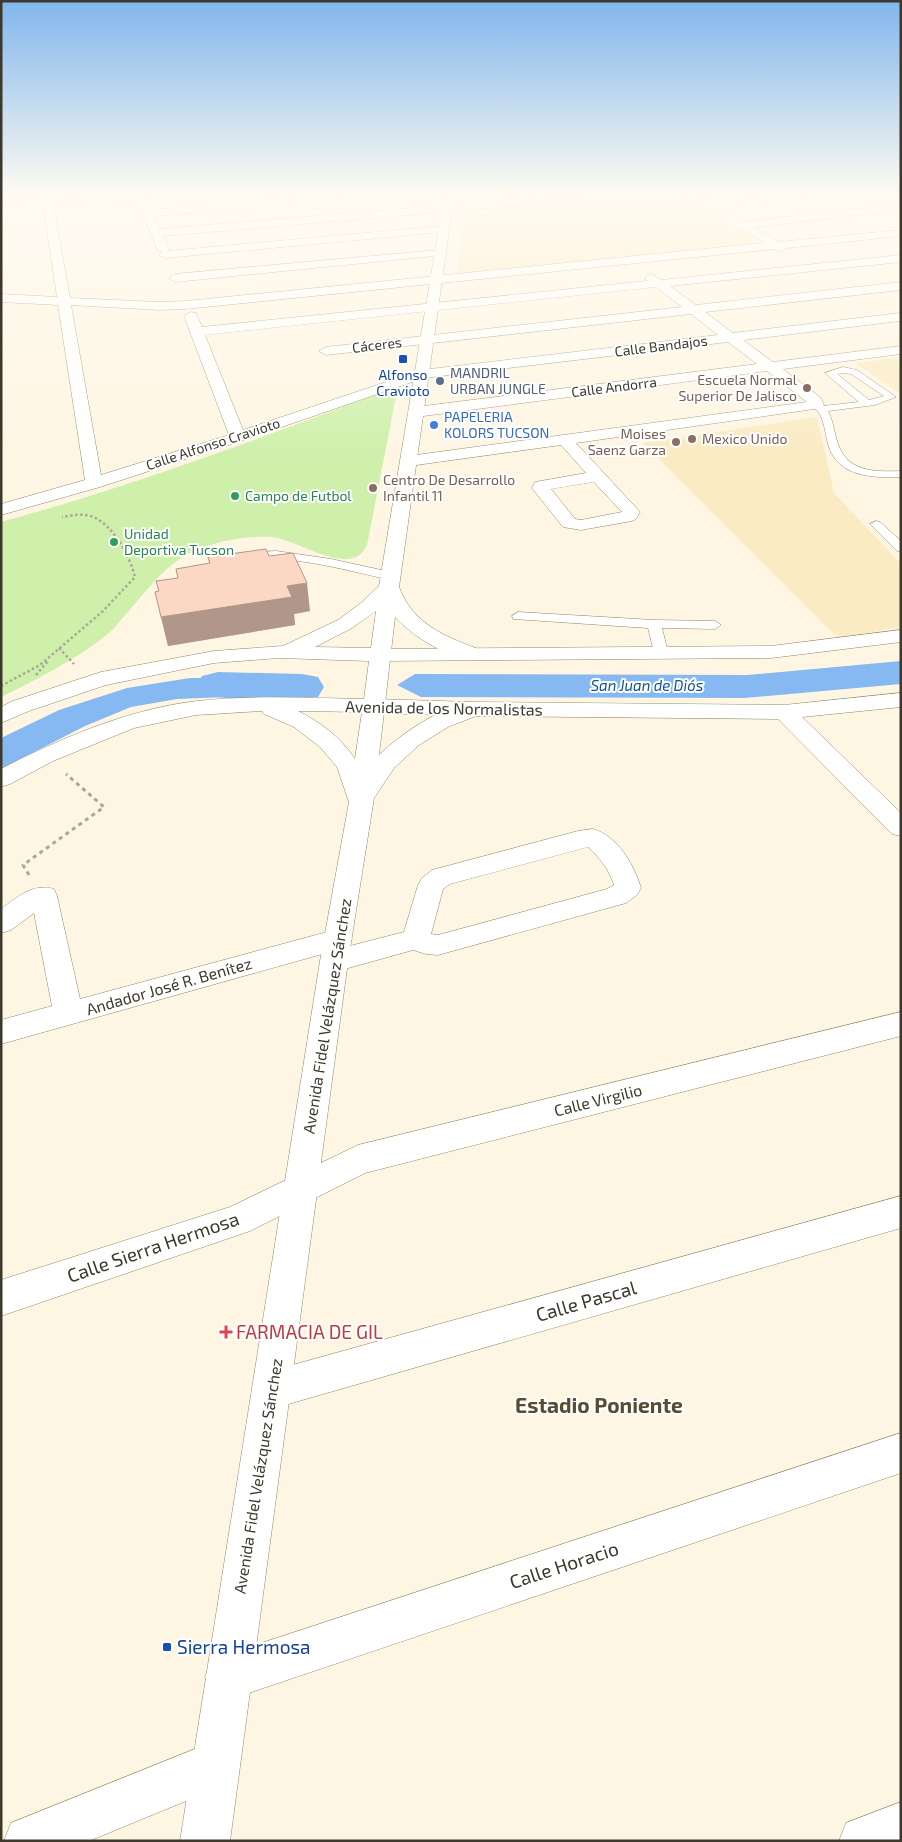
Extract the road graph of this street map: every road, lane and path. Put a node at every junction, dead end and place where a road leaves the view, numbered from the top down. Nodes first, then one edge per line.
1 (61, 283) edge
2 (177, 283) edge
3 (405, 283) edge
4 (436, 283) edge
5 (669, 283) edge
6 (842, 283) edge
7 (659, 284) junction
8 (901, 286) edge
9 (855, 291) junction
10 (1, 292) edge
11 (1, 298) edge
12 (64, 298) junction
13 (870, 300) dead end
14 (186, 303) junction
15 (432, 308) junction
16 (692, 309) junction
17 (885, 309) dead end
18 (900, 318) edge
19 (197, 332) junction
20 (427, 338) junction
21 (731, 338) junction
22 (901, 350) edge
23 (326, 351) dead end
24 (771, 368) junction
25 (422, 374) junction
26 (866, 403) junction
27 (819, 407) junction
28 (416, 412) junction
29 (238, 437) junction
30 (565, 440) junction
31 (409, 461) junction
32 (901, 474) edge
33 (598, 476) junction
34 (94, 483) junction
35 (1, 510) edge
36 (61, 517) dead end
37 (876, 524) dead end
38 (901, 548) edge
39 (233, 558) edge
40 (390, 582) junction
41 (518, 616) dead end
42 (654, 624) junction
43 (715, 625) dead end
44 (901, 636) edge
45 (279, 652) junction
46 (661, 652) junction
47 (471, 653) junction
48 (381, 655) junction
49 (1, 686) edge
50 (901, 700) edge
51 (258, 704) junction
52 (374, 706) junction
53 (473, 709) junction
54 (784, 712) junction
55 (1, 716) edge
56 (45, 756) junction
57 (1, 779) edge
58 (361, 807) junction
59 (901, 828) edge
60 (42, 896) junction
61 (1, 923) edge
62 (416, 939) junction
63 (336, 950) junction
64 (68, 1014) junction
65 (901, 1024) edge
66 (1, 1032) edge
67 (300, 1187) junction
68 (901, 1212) edge
69 (1, 1298) edge
70 (271, 1390) junction
71 (901, 1453) edge
72 (228, 1677) junction
73 (215, 1764) junction
74 (901, 1826) edge
75 (29, 1841) edge
76 (205, 1841) edge
77 (864, 1841) edge

1 - 12 street
2 - 14 street
3 - 14 street
4 - 15 street, Avenida Fidel Velázquez Sánchez
5 - 7 street
6 - 9 street
7 - 15 street
7 - 16 street
8 - 9 street, Cáceres
9 - 13 street
9 - 16 street, Cáceres
10 - 12 street
11 - 12 street
12 - 14 street
12 - 34 street
14 - 19 street
15 - 19 street
15 - 20 street, Avenida Fidel Velázquez Sánchez
16 - 20 street, Cáceres
16 - 21 street
17 - 18 street
18 - 21 street, Calle Bandajos
19 - 29 street
20 - 23 street, Cáceres
20 - 25 street, Avenida Fidel Velázquez Sánchez
21 - 24 street
21 - 25 street, Calle Bandajos
22 - 24 street, Calle Andorra
24 - 27 street
24 - 28 street, Calle Andorra
25 - 28 street, Avenida Fidel Velázquez Sánchez
25 - 29 street, Calle Alfonso Cravioto
26 - 26 lane
26 - 27 lane
27 - 30 street
27 - 32 lane
28 - 31 street, Avenida Fidel Velázquez Sánchez
29 - 34 street, Calle Alfonso Cravioto
30 - 31 street
30 - 33 street
31 - 40 street, Avenida Fidel Velázquez Sánchez
33 - 33 street
34 - 35 street, Calle Alfonso Cravioto
36 - 49 path
37 - 38 lane
39 - 40 lane
40 - 45 street
40 - 47 street
40 - 48 street, Avenida Fidel Velázquez Sánchez
41 - 42 lane
42 - 43 lane
42 - 46 lane
44 - 46 street
45 - 48 street
45 - 55 street
46 - 47 street
47 - 48 street
48 - 52 street, Avenida Fidel Velázquez Sánchez
50 - 54 street, Avenida de los Normalistas
51 - 52 street, Avenida de los Normalistas
51 - 56 street, Avenida de los Normalistas
51 - 58 street
52 - 53 street, Avenida de los Normalistas
52 - 58 street, Avenida Fidel Velázquez Sánchez
53 - 54 street, Avenida de los Normalistas
53 - 58 street
54 - 59 street
56 - 57 street, Avenida de los Normalistas
56 - 60 path
58 - 63 street, Avenida Fidel Velázquez Sánchez
60 - 61 street
60 - 64 street
62 - 62 street
62 - 63 street, Andador José R. Benítez
63 - 64 street, Andador José R. Benítez
63 - 67 street, Avenida Fidel Velázquez Sánchez
64 - 66 street, Andador José R. Benítez
65 - 67 street, Calle Virgilio
67 - 69 street, Calle Sierra Hermosa
67 - 70 street, Avenida Fidel Velázquez Sánchez
68 - 70 street, Calle Pascal
70 - 72 street, Avenida Fidel Velázquez Sánchez
71 - 72 street, Calle Horacio
72 - 73 street, Avenida Fidel Velázquez Sánchez
73 - 75 street
73 - 76 street, Avenida Fidel Velázquez Sánchez
74 - 77 street

